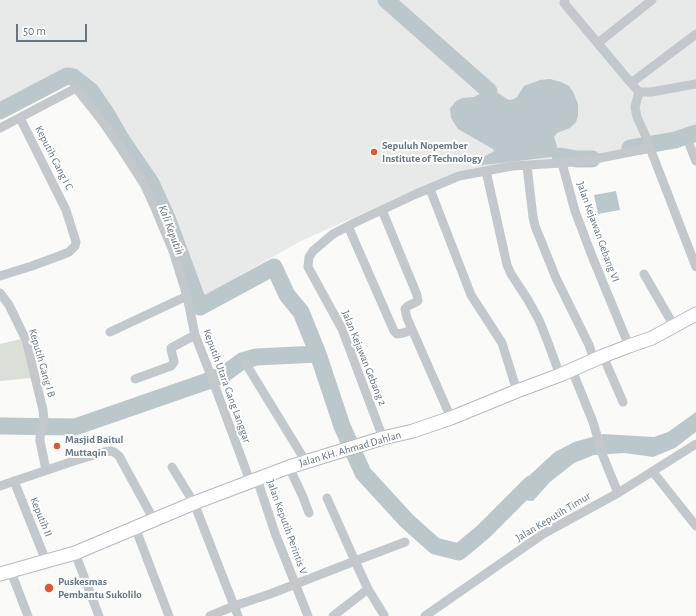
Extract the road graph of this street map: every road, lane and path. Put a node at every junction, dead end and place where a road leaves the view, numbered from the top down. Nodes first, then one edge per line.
1 (565, 0) edge
2 (652, 0) edge
3 (696, 34) edge
4 (598, 43) junction
5 (631, 83) junction
6 (696, 84) edge
7 (640, 92) junction
8 (20, 118) junction
9 (0, 128) edge
10 (649, 144) junction
11 (690, 146) dead end
12 (696, 161) edge
13 (562, 163) junction
14 (527, 166) junction
15 (486, 171) junction
16 (430, 188) junction
17 (382, 210) junction
18 (348, 226) junction
19 (696, 267) edge
20 (644, 274) dead end
21 (0, 276) edge
22 (0, 293) edge
23 (187, 296) junction
24 (696, 314) edge
25 (674, 326) junction
26 (412, 330) junction
27 (110, 332) dead end
28 (195, 335) junction
29 (629, 346) junction
30 (599, 358) junction
31 (246, 364) dead end
32 (566, 372) junction
33 (135, 379) dead end
34 (517, 391) junction
35 (623, 402) dead end
36 (451, 418) junction
37 (383, 438) junction
38 (696, 444) edge
39 (306, 462) junction
40 (172, 467) dead end
41 (289, 467) junction
42 (46, 470) junction
43 (653, 472) junction
44 (253, 480) junction
45 (14, 481) junction
46 (0, 486) edge
47 (618, 493) junction
48 (327, 498) dead end
49 (194, 504) junction
50 (309, 514) dead end
51 (694, 520) edge
52 (153, 521) junction
53 (134, 528) junction
54 (405, 542) dead end
55 (74, 553) junction
56 (46, 561) junction
57 (355, 561) junction
58 (5, 573) edge
59 (296, 583) junction
60 (368, 589) junction
61 (234, 606) junction
62 (384, 615) edge
63 (28, 616) edge
64 (99, 616) edge
65 (169, 616) edge
66 (210, 616) edge
67 (238, 616) edge
68 (308, 616) edge
69 (333, 616) edge
70 (425, 616) edge

1 - 4 street
2 - 4 street
3 - 5 street
4 - 5 street
5 - 7 street
6 - 7 street
7 - 10 street
8 - 9 street
8 - 21 street, Keputih Gang I C
8 - 23 street, Keputih Utara Gang Langgar
10 - 13 street
10 - 19 street
11 - 12 street
13 - 14 street
13 - 29 street, Jalan Kejawan Gebang VI
14 - 15 street
14 - 30 street
15 - 16 street
15 - 32 street
16 - 17 street
16 - 34 street
17 - 18 street
17 - 26 street
18 - 26 street
18 - 37 street, Jalan Kejawan Gebang 2
20 - 25 street
22 - 42 street, Keputih Gang I B
23 - 27 street
23 - 28 street, Keputih Utara Gang Langgar
24 - 25 street, Jalan KH. Ahmad Dahlan
25 - 29 street, Jalan KH. Ahmad Dahlan
26 - 36 street
28 - 33 street
28 - 44 street, Keputih Utara Gang Langgar
29 - 30 street, Jalan KH. Ahmad Dahlan
30 - 32 street, Jalan KH. Ahmad Dahlan
30 - 35 street
31 - 39 street
32 - 34 street, Jalan KH. Ahmad Dahlan
32 - 47 street
34 - 36 street, Jalan KH. Ahmad Dahlan
36 - 37 street, Jalan KH. Ahmad Dahlan
37 - 39 street, Jalan KH. Ahmad Dahlan
38 - 43 street, Jalan Keputih Timur
39 - 41 street, Jalan KH. Ahmad Dahlan
40 - 49 street
41 - 44 street, Jalan KH. Ahmad Dahlan
41 - 50 street
42 - 45 street
42 - 52 street
43 - 47 street, Jalan Keputih Timur
43 - 51 street
44 - 49 street, Jalan KH. Ahmad Dahlan
44 - 59 street, Jalan Keputih Perintis V
45 - 46 street
45 - 56 street, Keputih II
47 - 70 street, Jalan Keputih Timur
48 - 57 street
49 - 52 street, Jalan KH. Ahmad Dahlan
49 - 61 street
52 - 53 street, Jalan KH. Ahmad Dahlan
53 - 55 street, Jalan KH. Ahmad Dahlan
53 - 65 street
54 - 57 street
55 - 56 street, Jalan KH. Ahmad Dahlan
55 - 64 street
56 - 58 street, Jalan KH. Ahmad Dahlan
57 - 59 street
57 - 60 street
58 - 63 street
59 - 61 street
59 - 68 street, Jalan Keputih Perintis V
60 - 62 street
60 - 69 street
61 - 66 street
61 - 67 street

